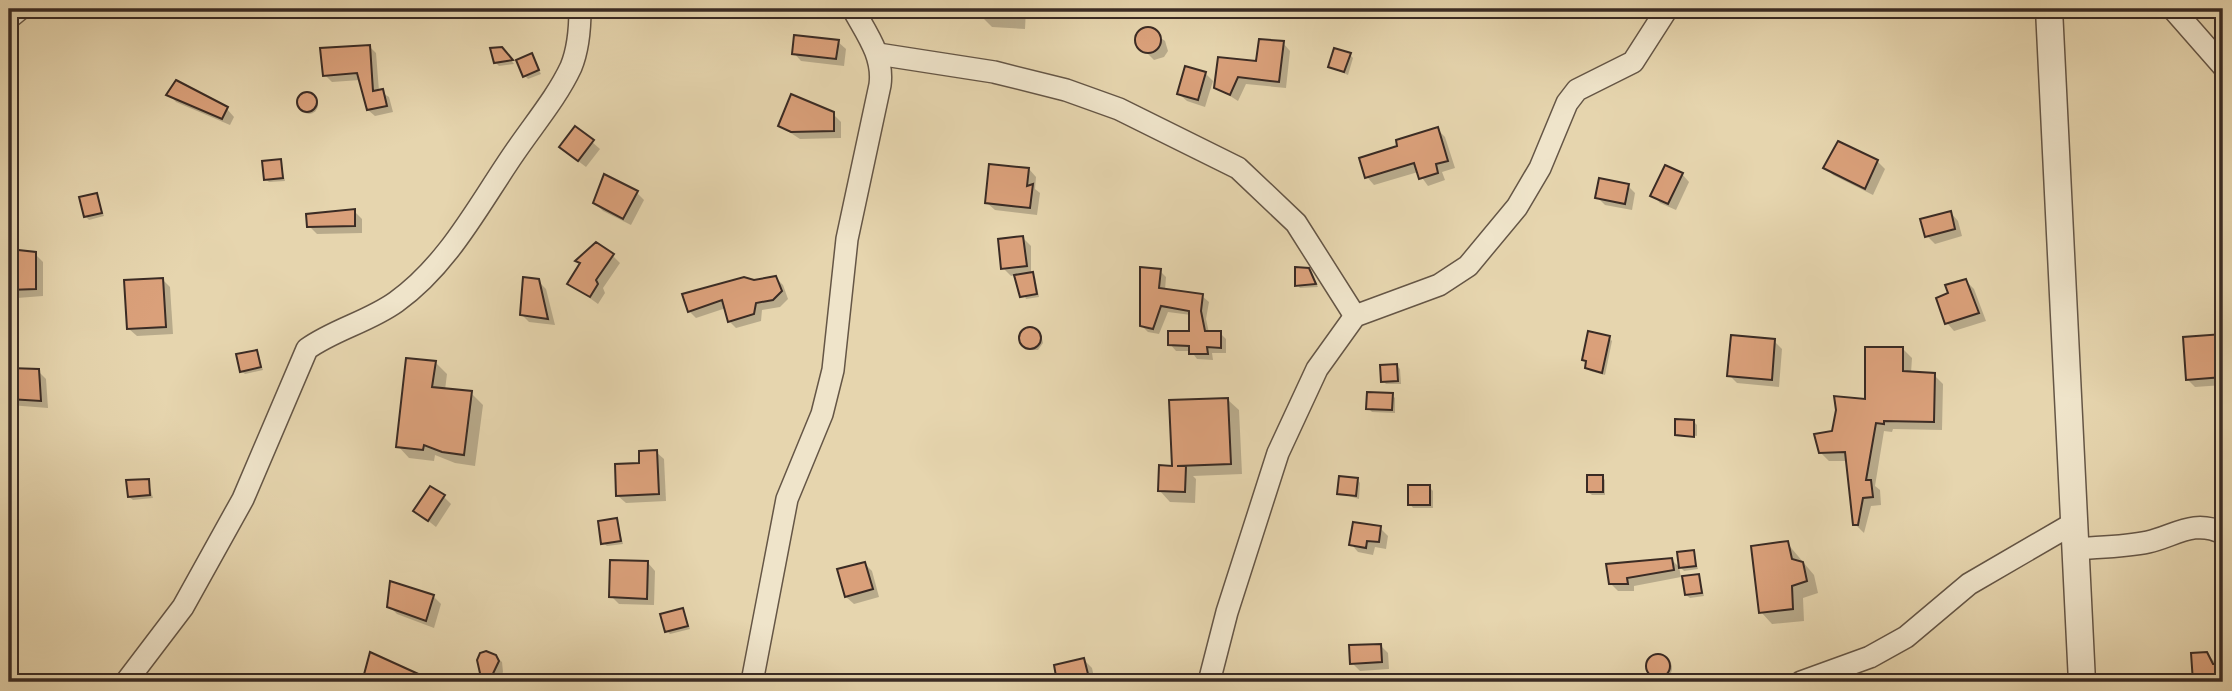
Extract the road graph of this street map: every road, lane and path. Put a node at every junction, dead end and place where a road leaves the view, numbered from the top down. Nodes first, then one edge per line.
1 (20, 9) edge
2 (580, 9) edge
3 (853, 9) edge
4 (1667, 9) edge
5 (2049, 9) edge
6 (2173, 9) edge
7 (9, 18) edge
8 (878, 54) junction
9 (2223, 66) edge
10 (1355, 316) junction
11 (2074, 523) junction
12 (2223, 533) edge
13 (2075, 549) junction
14 (126, 682) edge
15 (752, 682) edge
16 (1209, 682) edge
17 (1801, 682) edge
18 (2082, 682) edge

1 - 7 street
2 - 14 street
3 - 8 street
4 - 10 street
5 - 11 street
6 - 9 street
8 - 10 street
8 - 15 street
10 - 16 street
11 - 13 street
11 - 17 street
12 - 13 street
13 - 18 street

